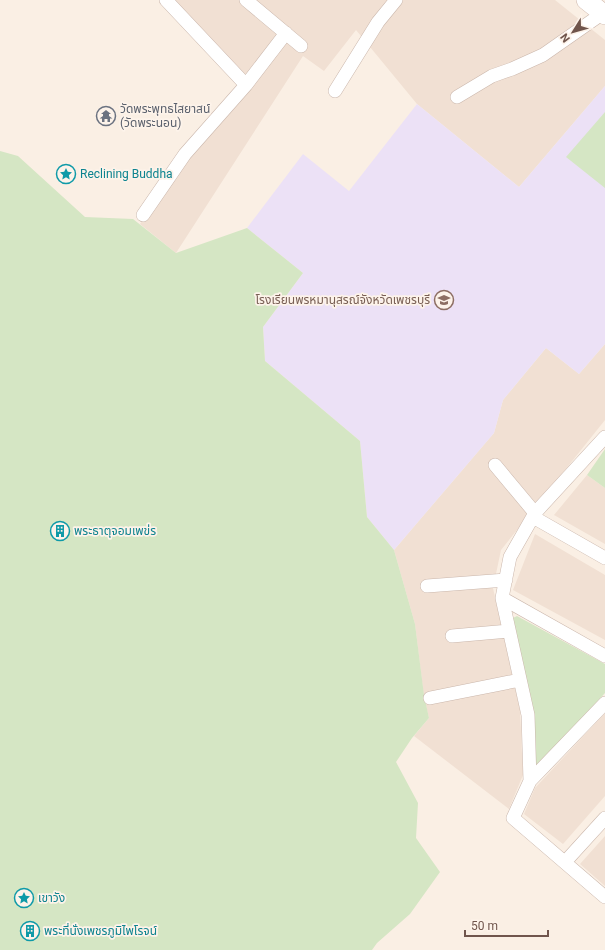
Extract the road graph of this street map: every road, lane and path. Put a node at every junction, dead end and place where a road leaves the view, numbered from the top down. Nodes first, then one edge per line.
1 (166, 0) edge
2 (246, 0) edge
3 (396, 0) edge
4 (586, 0) edge
5 (604, 14) edge
6 (286, 33) junction
7 (301, 46) dead end
8 (246, 85) junction
9 (335, 91) dead end
10 (457, 97) dead end
11 (143, 215) dead end
12 (603, 443) edge
13 (495, 465) dead end
14 (534, 515) junction
15 (605, 558) edge
16 (506, 580) junction
17 (427, 586) dead end
18 (502, 598) junction
19 (509, 631) junction
20 (452, 636) dead end
21 (605, 656) edge
22 (520, 680) junction
23 (430, 698) dead end
24 (605, 702) edge
25 (530, 781) junction
26 (605, 818) edge
27 (565, 862) junction
28 (605, 897) edge

1 - 8 street
2 - 6 street
3 - 9 street
4 - 5 main road
5 - 10 street
6 - 7 street
6 - 8 street
8 - 11 street
12 - 14 street
13 - 14 street
14 - 15 street
14 - 16 street
16 - 17 street
16 - 18 street
18 - 19 street
18 - 21 street
19 - 20 street
19 - 22 street
22 - 23 street
22 - 25 street
24 - 25 street
25 - 27 street
26 - 27 street
27 - 28 street

